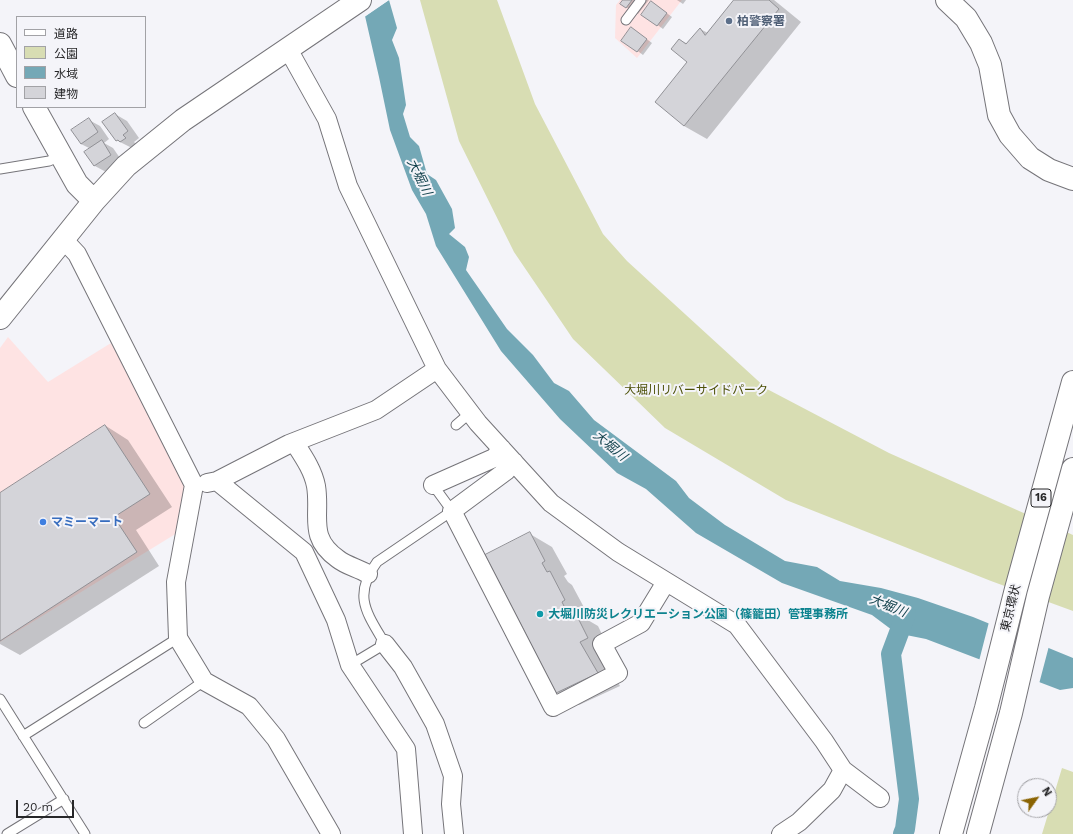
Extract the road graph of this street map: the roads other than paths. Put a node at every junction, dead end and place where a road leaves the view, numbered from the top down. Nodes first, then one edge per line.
1 (360, 0) edge
2 (641, 0) edge
3 (948, 0) edge
4 (626, 20) dead end
5 (0, 44) edge
6 (288, 49) junction
7 (16, 74) edge
8 (35, 108) edge
9 (61, 156) junction
10 (0, 169) edge
11 (1073, 179) edge
12 (94, 201) junction
13 (63, 239) junction
14 (0, 318) edge
15 (438, 370) junction
16 (1073, 382) edge
17 (470, 413) junction
18 (456, 425) dead end
19 (294, 442) junction
20 (508, 456) junction
21 (1073, 469) edge
22 (217, 481) junction
23 (194, 485) junction
24 (433, 485) joint
25 (452, 510) junction
26 (368, 574) junction
27 (666, 582) junction
28 (178, 638) junction
29 (385, 644) junction
30 (350, 665) junction
31 (204, 681) junction
32 (0, 700) edge
33 (144, 723) dead end
34 (23, 736) junction
35 (844, 770) junction
36 (880, 798) dead end
37 (64, 799) junction
38 (7, 834) edge
39 (85, 834) edge
40 (331, 834) edge
41 (413, 834) edge
42 (454, 834) edge
43 (781, 834) edge
44 (951, 834) edge
45 (978, 834) edge

1 - 6 main road
2 - 4 lane
3 - 11 main road
5 - 7 main road
6 - 12 main road
6 - 15 street
8 - 9 main road
9 - 10 lane
9 - 12 main road
12 - 13 main road
13 - 14 main road
13 - 23 street
15 - 17 street
15 - 19 street
16 - 44 main road, 東京環状 / 16
17 - 18 lane
17 - 20 street
19 - 22 street
19 - 26 street
20 - 24 street
20 - 25 street
20 - 27 street
21 - 45 main road, 東京環状 / 16
22 - 23 street
22 - 30 street
23 - 28 street
24 - 25 lane
25 - 26 lane
25 - 27 street
26 - 29 lane
27 - 35 street
28 - 31 street
28 - 34 lane
29 - 30 lane
29 - 42 street
30 - 41 street
31 - 33 lane
31 - 40 street
32 - 34 lane
34 - 37 lane
35 - 36 street
35 - 43 street
37 - 38 lane
37 - 39 lane

